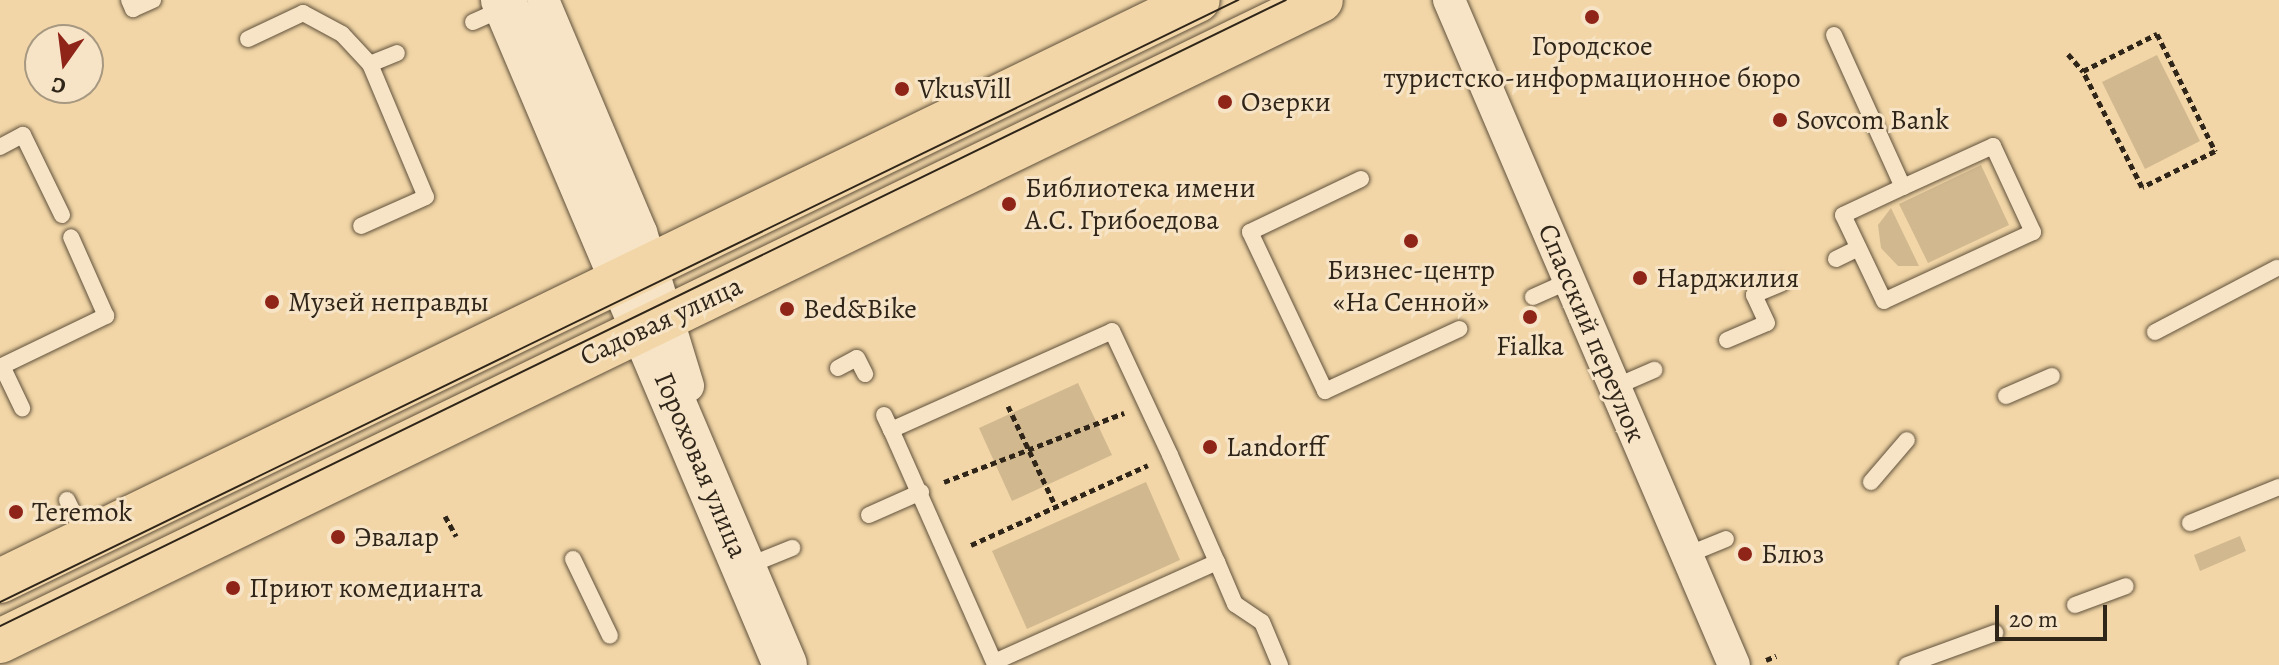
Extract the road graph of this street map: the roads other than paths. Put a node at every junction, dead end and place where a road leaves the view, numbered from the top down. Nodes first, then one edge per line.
1 (129, 0) edge
2 (153, 0) edge
3 (1198, 0) edge
4 (1321, 0) edge
5 (1449, 0) edge
6 (300, 6) edge
7 (506, 7) edge
8 (1834, 35) dead end
9 (248, 39) dead end
10 (397, 53) dead end
11 (370, 64) junction
12 (0, 147) edge
13 (1361, 179) dead end
14 (1903, 187) junction
15 (62, 215) dead end
16 (361, 226) dead end
17 (71, 237) dead end
18 (1859, 248) junction
19 (1836, 259) dead end
20 (2277, 268) edge
21 (634, 270) junction
22 (1569, 281) junction
23 (1782, 283) dead end
24 (1533, 297) dead end
25 (654, 326) junction
26 (1459, 329) dead end
27 (2155, 332) dead end
28 (1727, 340) dead end
29 (1, 367) edge
30 (838, 368) dead end
31 (1654, 370) dead end
32 (865, 374) dead end
33 (2052, 376) dead end
34 (1615, 387) junction
35 (2006, 396) dead end
36 (22, 408) dead end
37 (1907, 440) dead end
38 (1871, 482) dead end
39 (2279, 487) edge
40 (921, 492) junction
41 (67, 500) dead end
42 (869, 515) dead end
43 (2190, 523) dead end
44 (86, 539) junction
45 (1726, 539) dead end
46 (792, 548) dead end
47 (1687, 555) junction
48 (573, 559) dead end
49 (1217, 562) junction
50 (753, 564) junction
51 (0, 581) edge
52 (2126, 586) dead end
53 (2075, 605) dead end
54 (1995, 633) dead end
55 (610, 636) dead end
56 (0, 641) edge
57 (785, 665) edge
58 (806, 665) edge
59 (1280, 665) edge
60 (1734, 665) edge
61 (1907, 665) edge

1 - 2 lane
3 - 21 main road, Садовая улица
4 - 25 main road, Садовая улица
5 - 22 street, Спасский переулок
6 - 9 lane
6 - 11 lane
7 - 21 street, Гороховая улица
8 - 14 lane
10 - 11 lane
11 - 16 lane
12 - 15 lane
13 - 26 lane
14 - 18 lane
14 - 18 lane
17 - 29 lane
18 - 19 lane
20 - 27 lane
21 - 25 street, Гороховая улица
21 - 44 main road, Садовая улица
22 - 24 lane
22 - 34 street, Спасский переулок
23 - 28 lane
25 - 50 street, Гороховая улица
25 - 56 main road, Садовая улица
29 - 36 lane
30 - 32 lane
31 - 34 lane
33 - 35 lane
34 - 47 street, Спасский переулок
37 - 38 lane
39 - 43 lane
40 - 42 lane
40 - 49 lane
40 - 49 lane
41 - 44 lane
44 - 51 main road, Садовая улица
45 - 47 lane
46 - 50 lane
47 - 60 street, Спасский переулок
48 - 55 lane
49 - 59 lane
50 - 57 street, Гороховая улица
50 - 58 street, Гороховая улица
52 - 53 lane
54 - 61 lane

